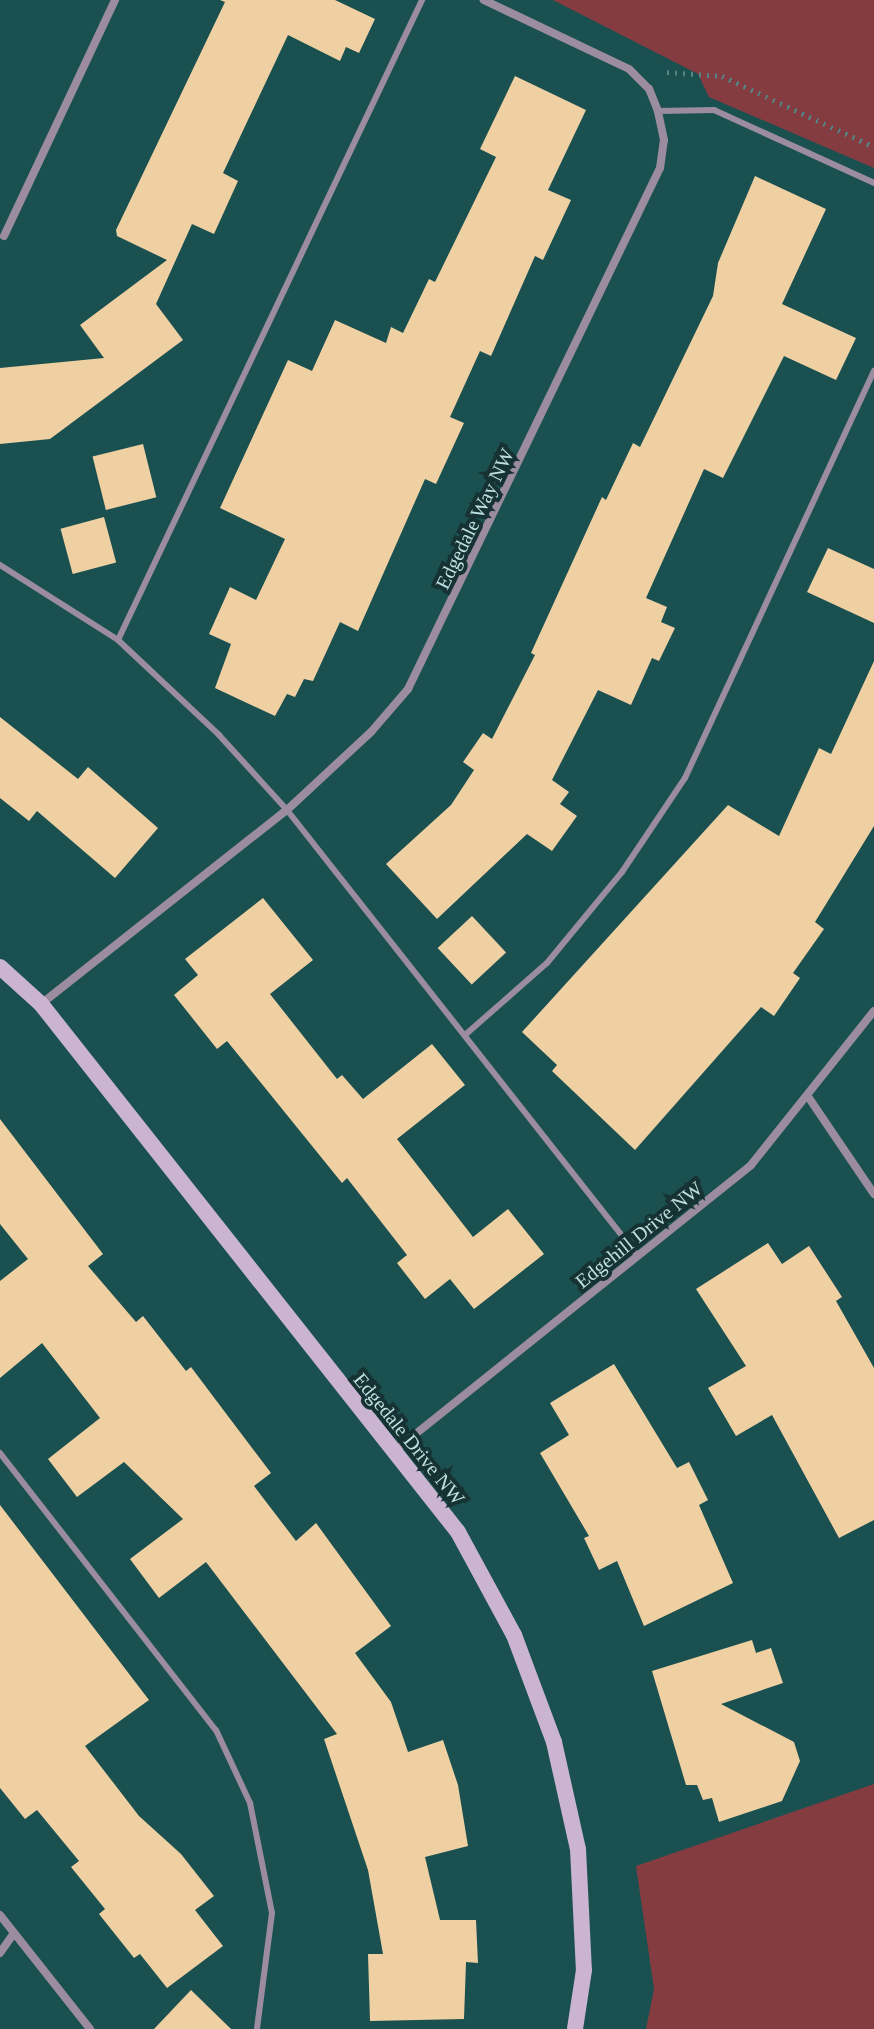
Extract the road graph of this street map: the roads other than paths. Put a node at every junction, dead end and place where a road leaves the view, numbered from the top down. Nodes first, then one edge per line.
1 (115, 0) edge
2 (422, 0) edge
3 (484, 0) edge
4 (658, 111) junction
5 (874, 183) edge
6 (4, 236) dead end
7 (874, 371) edge
8 (0, 565) edge
9 (118, 640) junction
10 (287, 810) junction
11 (0, 967) edge
12 (41, 1004) junction
13 (874, 1011) edge
14 (465, 1035) junction
15 (809, 1098) junction
16 (874, 1194) edge
17 (638, 1256) junction
18 (0, 1453) edge
19 (392, 1453) junction
20 (0, 1915) edge
21 (14, 1933) junction
22 (0, 1953) edge
23 (90, 2029) edge
24 (257, 2029) edge
25 (575, 2029) edge

1 - 6 street
2 - 9 lane
3 - 4 street, Edgedale Way NW
4 - 5 lane
4 - 10 street, Edgedale Way NW
7 - 14 lane
8 - 9 lane
9 - 10 lane
10 - 12 street, Edgedale Way NW
10 - 14 lane
11 - 12 street, Edgedale Drive NW
12 - 19 street, Edgedale Drive NW
13 - 15 street, Edgehill Drive NW
14 - 17 lane
15 - 16 street
15 - 17 street, Edgehill Drive NW
17 - 19 street, Edgehill Drive NW
18 - 24 lane
19 - 25 street, Edgedale Drive NW
20 - 21 street
21 - 22 street
21 - 23 street

